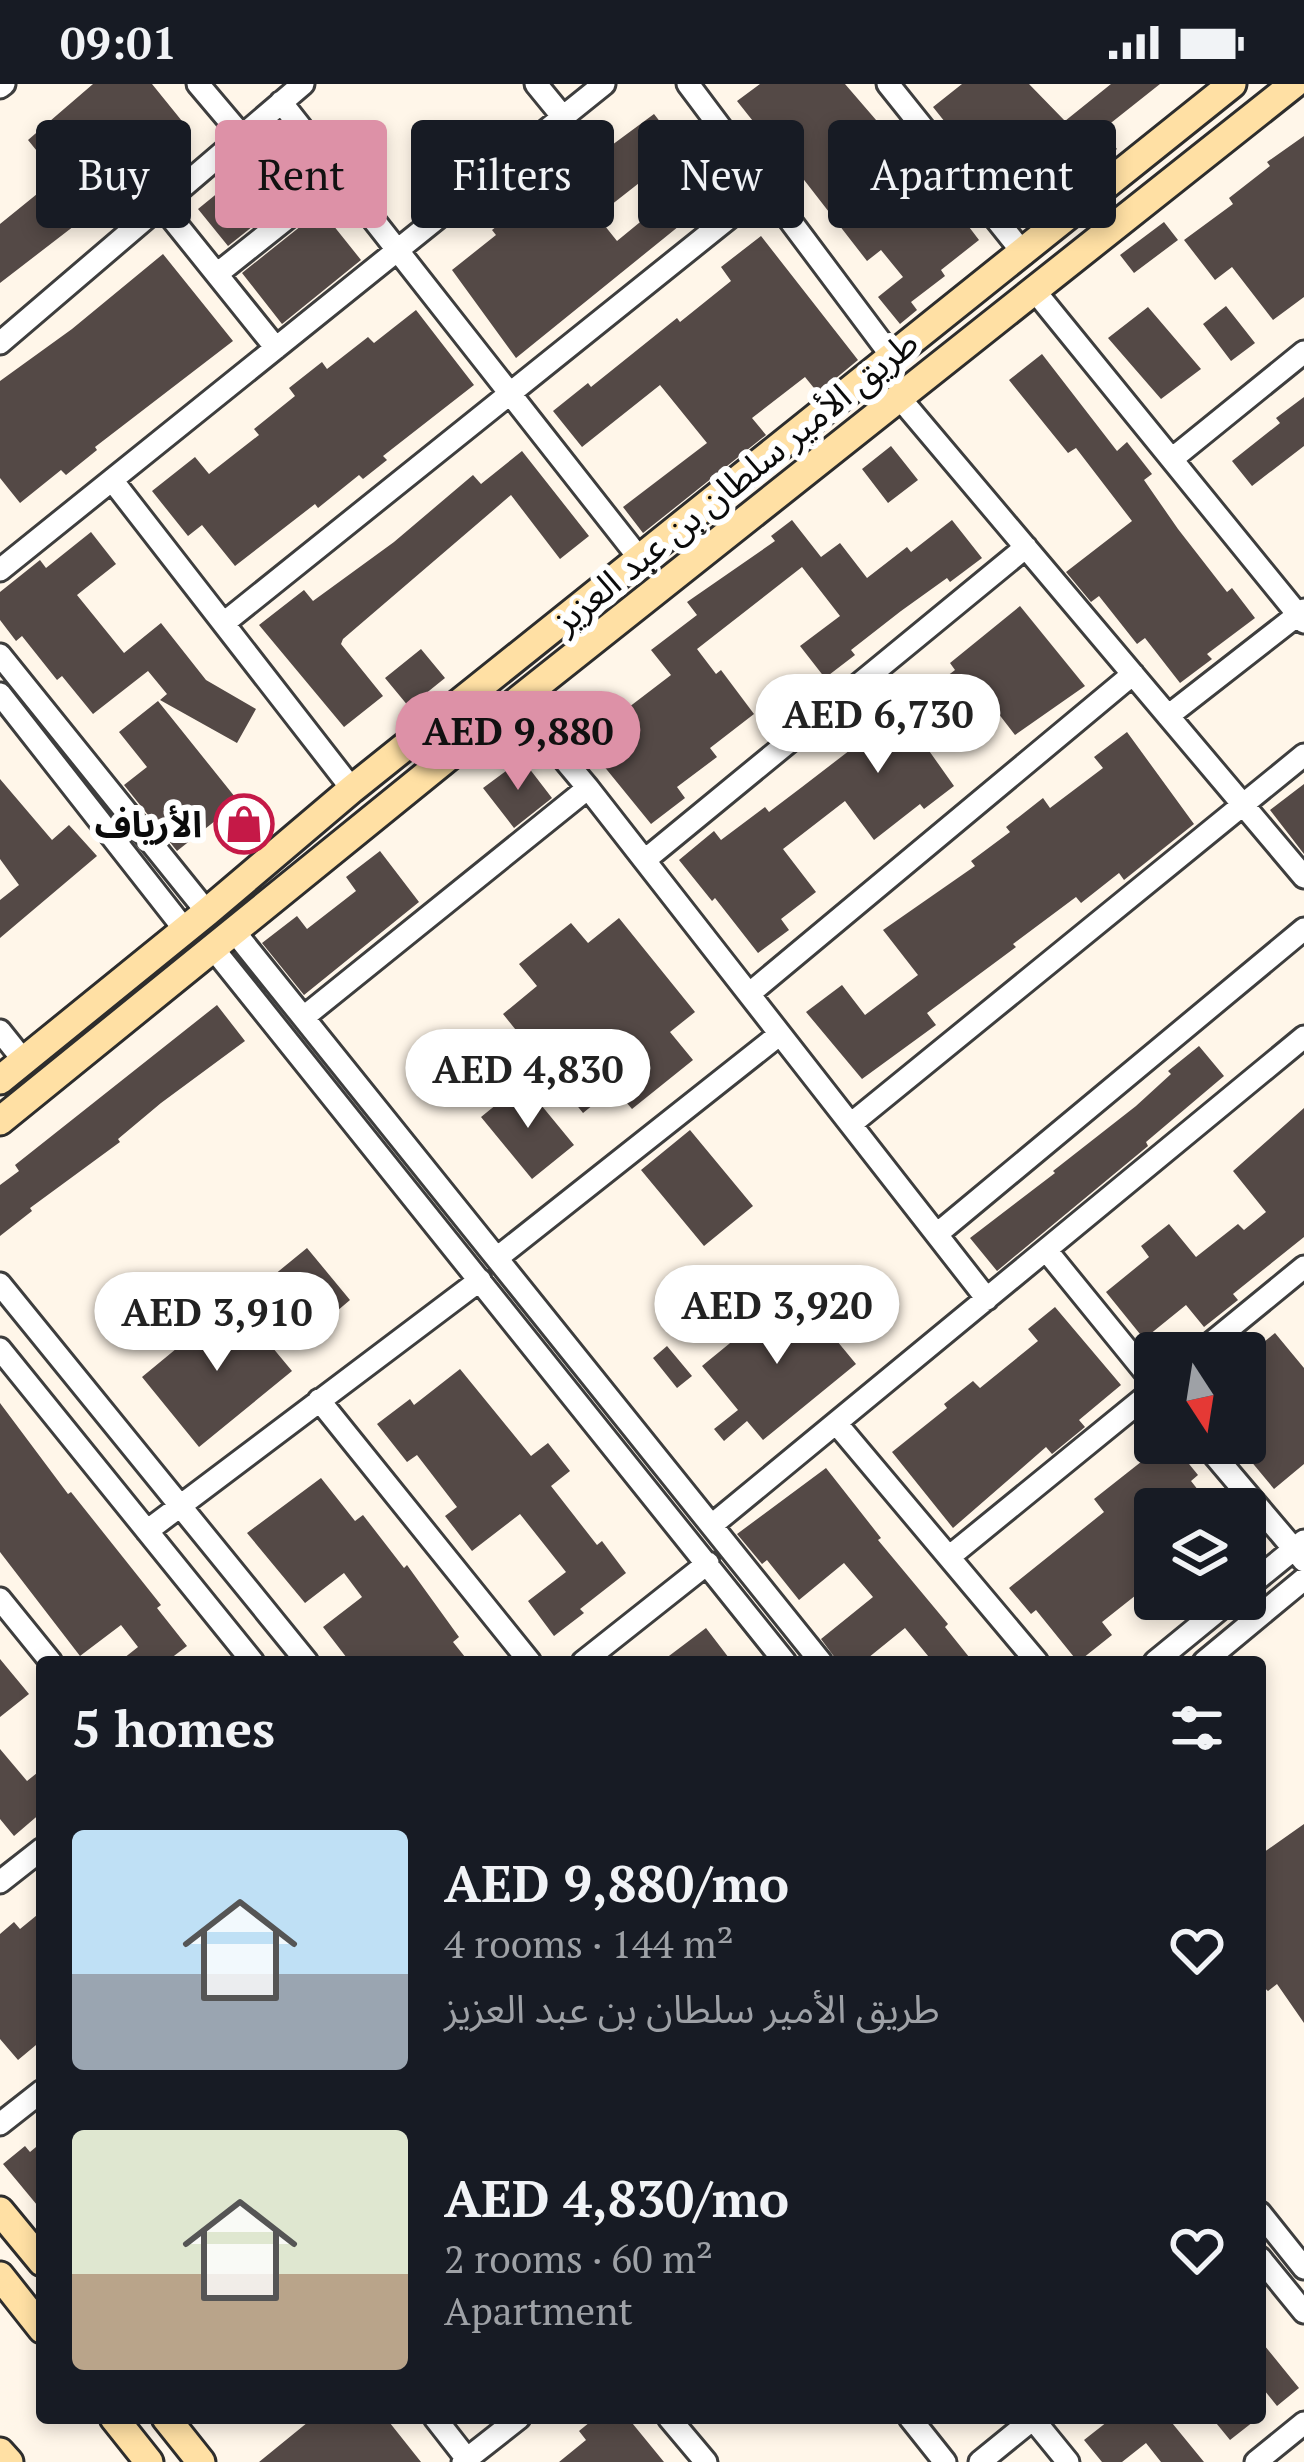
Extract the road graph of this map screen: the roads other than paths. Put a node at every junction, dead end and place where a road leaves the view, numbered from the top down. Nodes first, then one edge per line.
1 (198, 84) edge
2 (303, 84) edge
3 (536, 84) edge
4 (604, 84) edge
5 (688, 84) edge
6 (888, 84) edge
7 (1232, 84) edge
8 (1294, 84) edge
9 (281, 102) junction
10 (563, 117) junction
11 (228, 120) edge
12 (260, 120) edge
13 (295, 120) edge
14 (715, 120) edge
15 (215, 159) edge
16 (191, 179) edge
17 (134, 228) edge
18 (180, 228) edge
19 (275, 228) edge
20 (381, 228) edge
21 (716, 228) edge
22 (796, 228) edge
23 (398, 250) junction
24 (1024, 254) junction
25 (217, 274) junction
26 (1034, 290) junction
27 (0, 343) edge
28 (276, 349) junction
29 (1304, 352) edge
30 (893, 358) junction
31 (512, 393) junction
32 (898, 396) junction
33 (1172, 459) junction
34 (112, 480) junction
35 (1026, 548) junction
36 (640, 560) junction
37 (0, 571) edge
38 (1302, 615) edge
39 (224, 623) junction
40 (0, 655) edge
41 (1133, 674) junction
42 (0, 694) edge
43 (516, 702) junction
44 (1168, 716) junction
45 (1304, 755) edge
46 (588, 788) junction
47 (352, 789) junction
48 (1243, 805) junction
49 (645, 860) junction
50 (1304, 877) edge
51 (208, 912) junction
52 (1304, 929) edge
53 (185, 930) junction
54 (222, 938) junction
55 (749, 994) junction
56 (304, 1017) junction
57 (0, 1031) edge
58 (780, 1034) junction
59 (1304, 1037) edge
60 (24, 1061) junction
61 (0, 1080) edge
62 (0, 1121) edge
63 (850, 1124) junction
64 (937, 1234) junction
65 (1046, 1250) junction
66 (497, 1258) junction
67 (1304, 1267) edge
68 (480, 1280) junction
69 (0, 1284) edge
70 (987, 1299) junction
71 (1224, 1332) edge
72 (0, 1349) edge
73 (1134, 1360) edge
74 (319, 1400) junction
75 (1134, 1403) edge
76 (836, 1423) junction
77 (1223, 1464) edge
78 (180, 1505) junction
79 (712, 1525) junction
80 (147, 1531) junction
81 (1300, 1550) edge
82 (949, 1557) junction
83 (708, 1563) junction
84 (1275, 1564) junction
85 (1266, 1572) edge
86 (1301, 1589) edge
87 (0, 1599) edge
88 (1206, 1620) edge
89 (46, 1656) edge
90 (248, 1656) edge
91 (302, 1656) edge
92 (525, 1656) edge
93 (591, 1656) edge
94 (780, 1656) edge
95 (816, 1656) edge
96 (1032, 1656) edge
97 (1162, 1656) edge
98 (1212, 1656) edge
99 (36, 1853) edge
100 (2, 1876) edge
101 (36, 2096) edge
102 (0, 2124) edge
103 (0, 2211) edge
104 (1266, 2220) edge
105 (36, 2255) edge
106 (1266, 2265) edge
107 (1304, 2268) edge
108 (0, 2276) edge
109 (1304, 2312) edge
110 (36, 2321) edge
111 (1304, 2423) edge
112 (119, 2424) edge
113 (171, 2424) edge
114 (439, 2424) edge
115 (511, 2424) edge
116 (675, 2424) edge
117 (915, 2424) edge
118 (1027, 2424) edge
119 (1039, 2424) edge
120 (0, 2452) edge
121 (465, 2460) edge
122 (9, 2462) edge
123 (149, 2462) edge
124 (200, 2462) edge
125 (706, 2462) edge
126 (946, 2462) edge
127 (980, 2462) edge
128 (1068, 2462) edge
129 (1256, 2462) edge

1 - 11 street
2 - 9 street
3 - 10 street
4 - 10 street
5 - 14 street
6 - 24 street
7 - 24 main road, طريق الأمير سلطان بن عبد العزيز
8 - 26 main road, طريق الأمير سلطان بن عبد العزيز
9 - 12 street
9 - 13 street
10 - 23 street
15 - 16 street
17 - 27 street
18 - 25 street
19 - 25 street
20 - 23 street
21 - 31 street
22 - 30 street
23 - 28 street
23 - 31 street
24 - 30 main road, طريق الأمير سلطان بن عبد العزيز
25 - 28 street
26 - 32 main road, طريق الأمير سلطان بن عبد العزيز
26 - 33 street
28 - 34 street
29 - 33 street
30 - 36 main road, طريق الأمير سلطان بن عبد العزيز
31 - 36 street
31 - 39 street
32 - 35 street
32 - 43 main road, طريق الأمير سلطان بن عبد العزيز
33 - 38 street
34 - 37 street
34 - 39 street
35 - 41 street
35 - 49 street
36 - 47 main road, طريق الأمير سلطان بن عبد العزيز
38 - 44 street
39 - 47 street
40 - 51 street
41 - 44 street
41 - 55 street
42 - 53 street
43 - 46 street
43 - 54 main road, طريق الأمير سلطان بن عبد العزيز
44 - 48 street
45 - 48 street
46 - 49 street
46 - 56 street
47 - 51 main road, طريق الأمير سلطان بن عبد العزيز
48 - 50 street
48 - 63 street
49 - 55 street
51 - 53 main road, طريق الأمير سلطان بن عبد العزيز
52 - 64 street
53 - 60 main road, طريق الأمير سلطان بن عبد العزيز
54 - 56 street
54 - 62 main road, طريق الأمير سلطان بن عبد العزيز
54 - 68 street
55 - 58 street
56 - 66 street
57 - 60 street
58 - 63 street
58 - 66 street
59 - 65 street
60 - 61 main road, طريق الأمير سلطان بن عبد العزيز
63 - 64 street
64 - 70 street
65 - 70 street
65 - 73 street
66 - 79 street
67 - 71 street
68 - 74 street
68 - 83 street
69 - 78 street
70 - 76 street
72 - 80 street
74 - 78 street
74 - 92 street
75 - 82 street
76 - 79 street
76 - 82 street
77 - 81 street
78 - 80 street
78 - 91 street
79 - 95 street
80 - 90 street
81 - 84 street
82 - 96 street
83 - 93 street
83 - 94 street
84 - 85 street
84 - 86 street
86 - 98 street
87 - 89 street
88 - 97 street
99 - 100 street
101 - 102 street
103 - 105 main road
104 - 107 street
106 - 109 street
108 - 110 main road
111 - 129 street
112 - 123 main road
113 - 124 main road
114 - 121 street
115 - 121 street
116 - 125 street
117 - 126 street
118 - 127 street
119 - 128 street
120 - 122 main road

